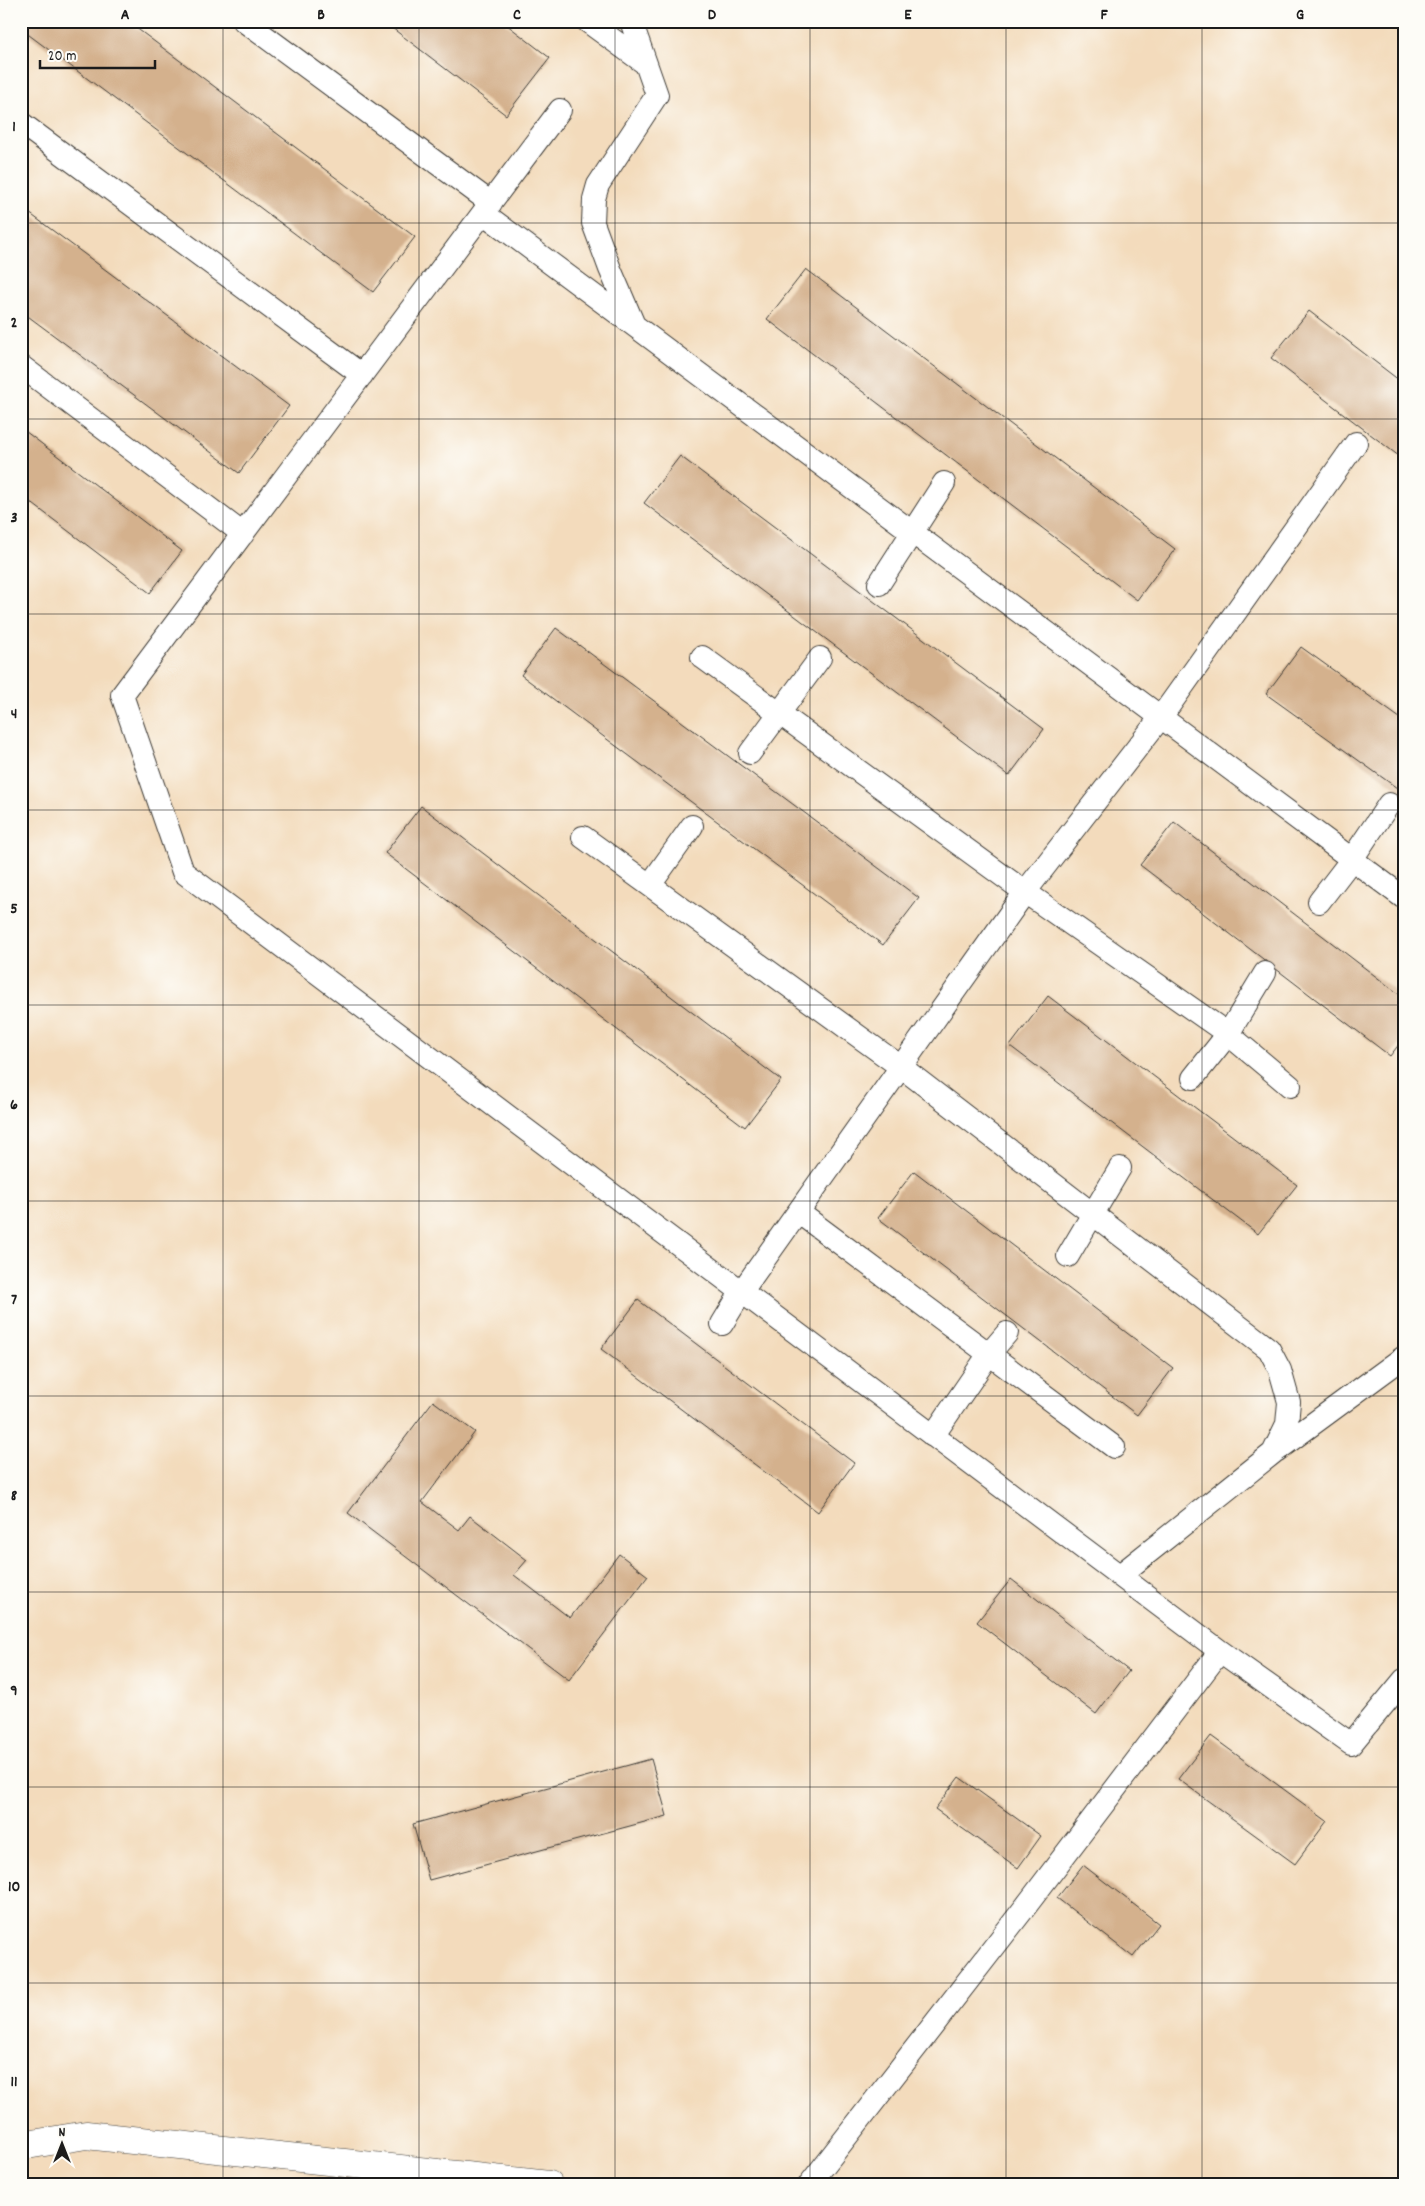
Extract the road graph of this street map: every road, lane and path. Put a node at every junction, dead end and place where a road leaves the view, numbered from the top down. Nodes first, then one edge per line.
1 (244, 21) edge
2 (587, 21) edge
3 (631, 21) edge
4 (646, 64) junction
5 (560, 110) dead end
6 (21, 123) edge
7 (487, 208) junction
8 (634, 326) junction
9 (21, 366) edge
10 (362, 375) junction
11 (1356, 443) dead end
12 (944, 483) dead end
13 (913, 532) junction
14 (243, 534) junction
15 (878, 584) dead end
16 (702, 657) dead end
17 (820, 658) dead end
18 (780, 713) junction
19 (1161, 717) junction
20 (750, 753) dead end
21 (1389, 804) dead end
22 (692, 826) dead end
23 (583, 837) dead end
24 (1352, 860) junction
25 (650, 885) junction
26 (1024, 892) junction
27 (1404, 898) edge
28 (1319, 902) dead end
29 (1265, 973) dead end
30 (1228, 1034) junction
31 (901, 1066) junction
32 (1193, 1078) dead end
33 (1290, 1086) dead end
34 (1120, 1168) dead end
35 (798, 1212) junction
36 (1093, 1213) junction
37 (1068, 1256) dead end
38 (742, 1291) junction
39 (722, 1324) dead end
40 (1007, 1333) dead end
41 (989, 1354) junction
42 (1404, 1357) edge
43 (934, 1436) junction
44 (1114, 1447) dead end
45 (1273, 1453) junction
46 (1120, 1575) junction
47 (1220, 1651) junction
48 (1404, 1680) edge
49 (21, 2146) edge
50 (549, 2185) edge
51 (809, 2185) edge

1 - 7 lane
2 - 4 lane
3 - 4 lane
4 - 8 lane
5 - 7 lane
6 - 10 lane
7 - 8 lane
7 - 10 lane
8 - 13 lane
9 - 14 lane
10 - 14 lane
11 - 19 lane
12 - 13 lane
13 - 15 lane
13 - 19 lane
14 - 38 lane
16 - 18 lane
17 - 18 lane
18 - 20 lane
18 - 26 lane
19 - 24 lane
19 - 26 lane
21 - 24 lane
22 - 25 lane
23 - 25 lane
24 - 27 lane
24 - 28 lane
25 - 31 lane
26 - 30 lane
26 - 31 lane
29 - 30 lane
30 - 32 lane
30 - 33 lane
31 - 35 lane
31 - 36 lane
34 - 36 lane
35 - 38 lane
35 - 41 lane
36 - 37 lane
36 - 45 lane
38 - 39 lane
38 - 43 lane
40 - 41 lane
41 - 43 lane
41 - 44 lane
42 - 45 lane
43 - 46 lane
45 - 46 lane
46 - 47 lane
47 - 48 lane
47 - 51 lane
49 - 50 street

